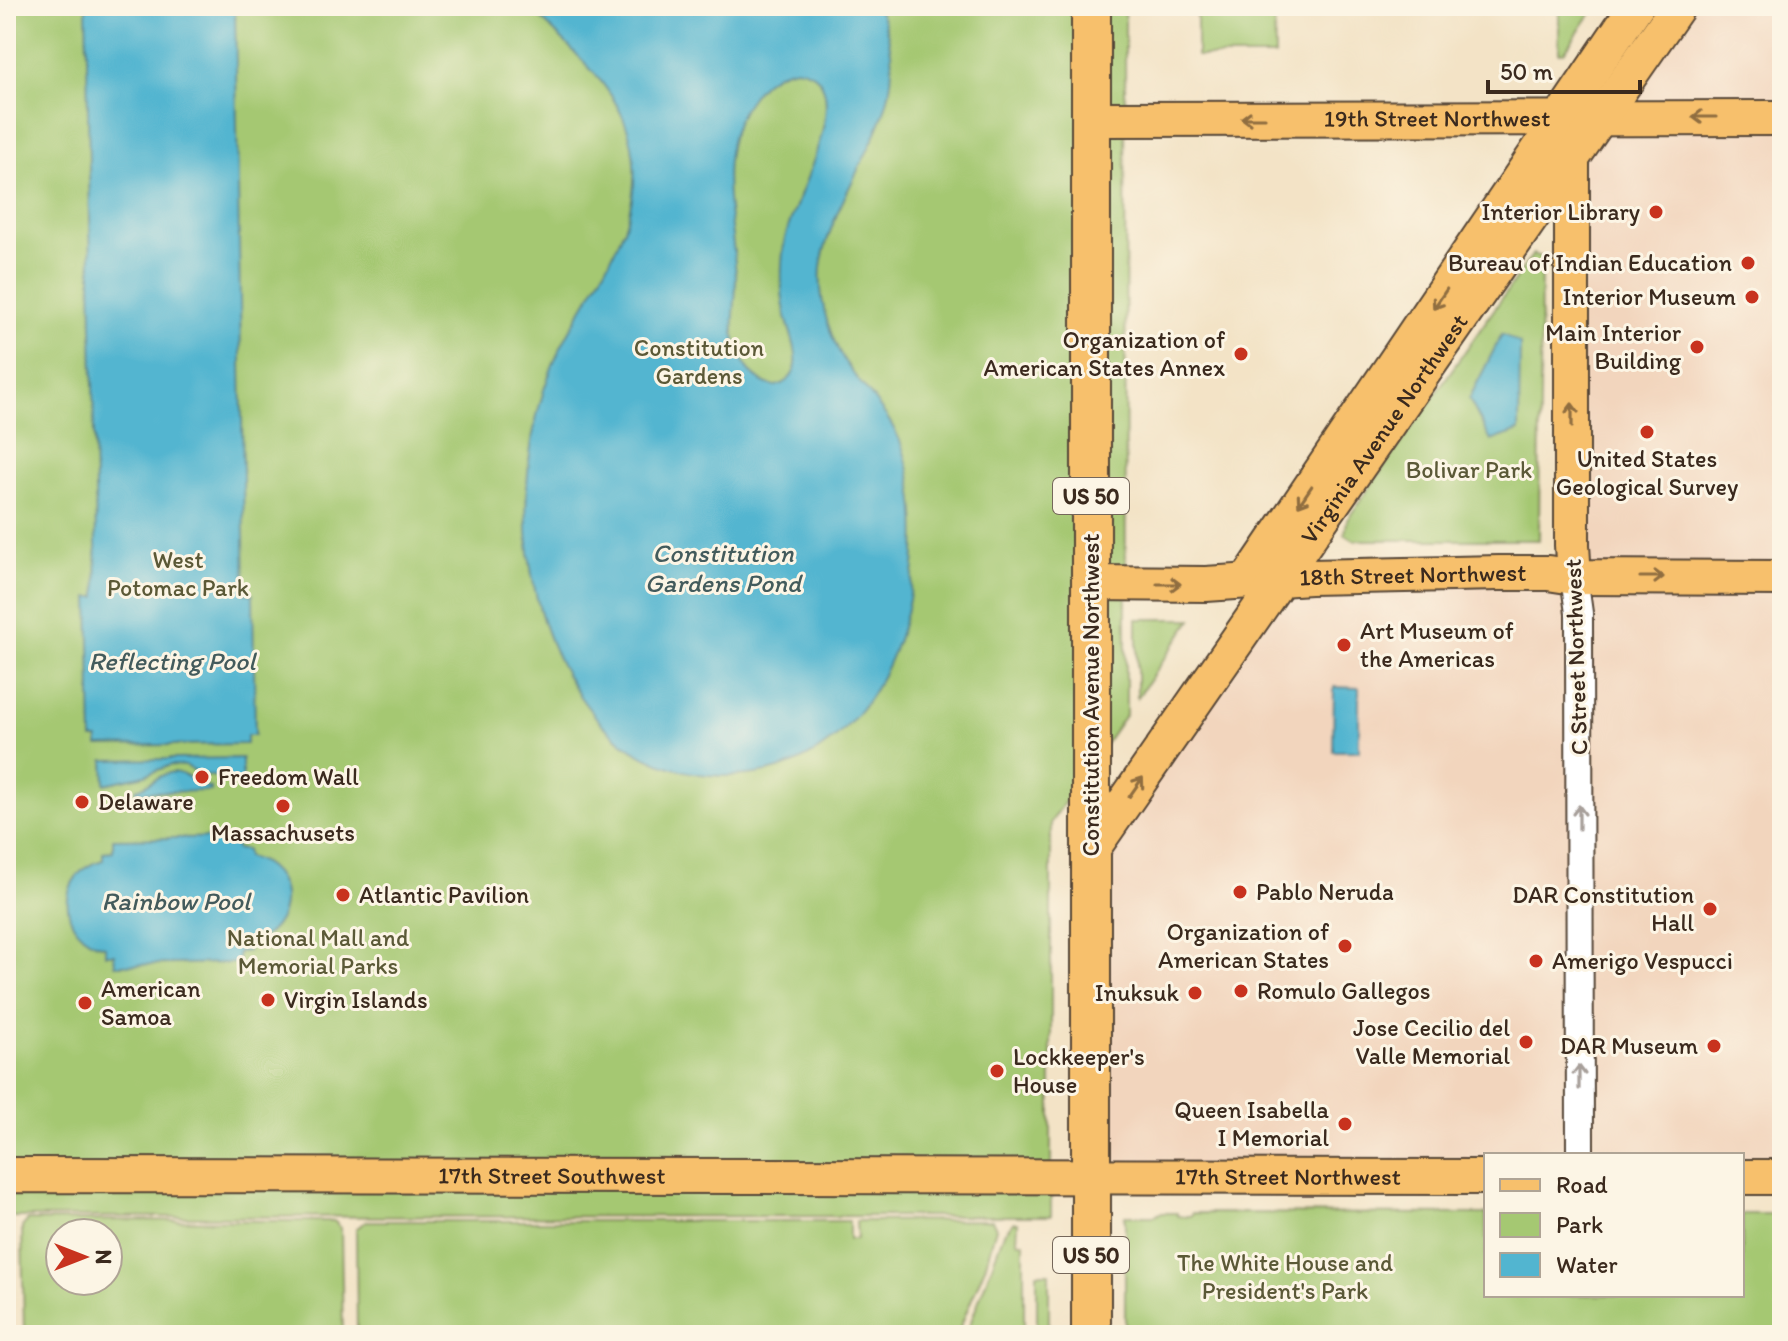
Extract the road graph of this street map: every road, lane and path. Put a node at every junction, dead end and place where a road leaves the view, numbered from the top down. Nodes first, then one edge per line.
1 (1091, 6) edge
2 (1636, 6) edge
3 (1678, 6) edge
4 (1561, 118) junction
5 (1602, 118) junction
6 (1782, 118) edge
7 (1091, 119) junction
8 (1572, 159) junction
9 (1574, 577) junction
10 (1782, 578) edge
11 (1264, 580) junction
12 (1091, 583) junction
13 (1091, 851) junction
14 (1580, 1153) edge
15 (9, 1175) edge
16 (1090, 1176) junction
17 (1484, 1177) edge
18 (1744, 1177) edge
19 (1782, 1177) edge
20 (1091, 1335) edge

1 - 7 highway, Constitution Avenue Northwest / US 50
2 - 4 main road, Virginia Avenue Northwest
3 - 5 main road, Virginia Avenue Northwest
4 - 5 main road, 19th Street Northwest
4 -> 7 main road, 19th Street Northwest
4 -> 11 main road, Virginia Avenue Northwest
6 -> 5 main road, 19th Street Northwest
5 - 8 main road, Virginia Avenue Northwest
7 - 12 highway, Constitution Avenue Northwest / US 50
9 -> 8 main road, C Street Northwest
8 - 11 main road, Virginia Avenue Northwest
9 -> 10 main road, 18th Street Northwest
9 - 11 main road, 18th Street Northwest
14 -> 9 street, C Street Northwest
12 -> 11 main road, 18th Street Northwest
13 -> 11 main road, Virginia Avenue Northwest
12 - 13 highway, Constitution Avenue Northwest / US 50
13 - 16 highway, Constitution Avenue Northwest / US 50
15 - 16 main road, 17th Street Southwest
16 - 17 main road, 17th Street Northwest
16 - 20 highway, Constitution Avenue Northwest / US 50
18 - 19 main road

